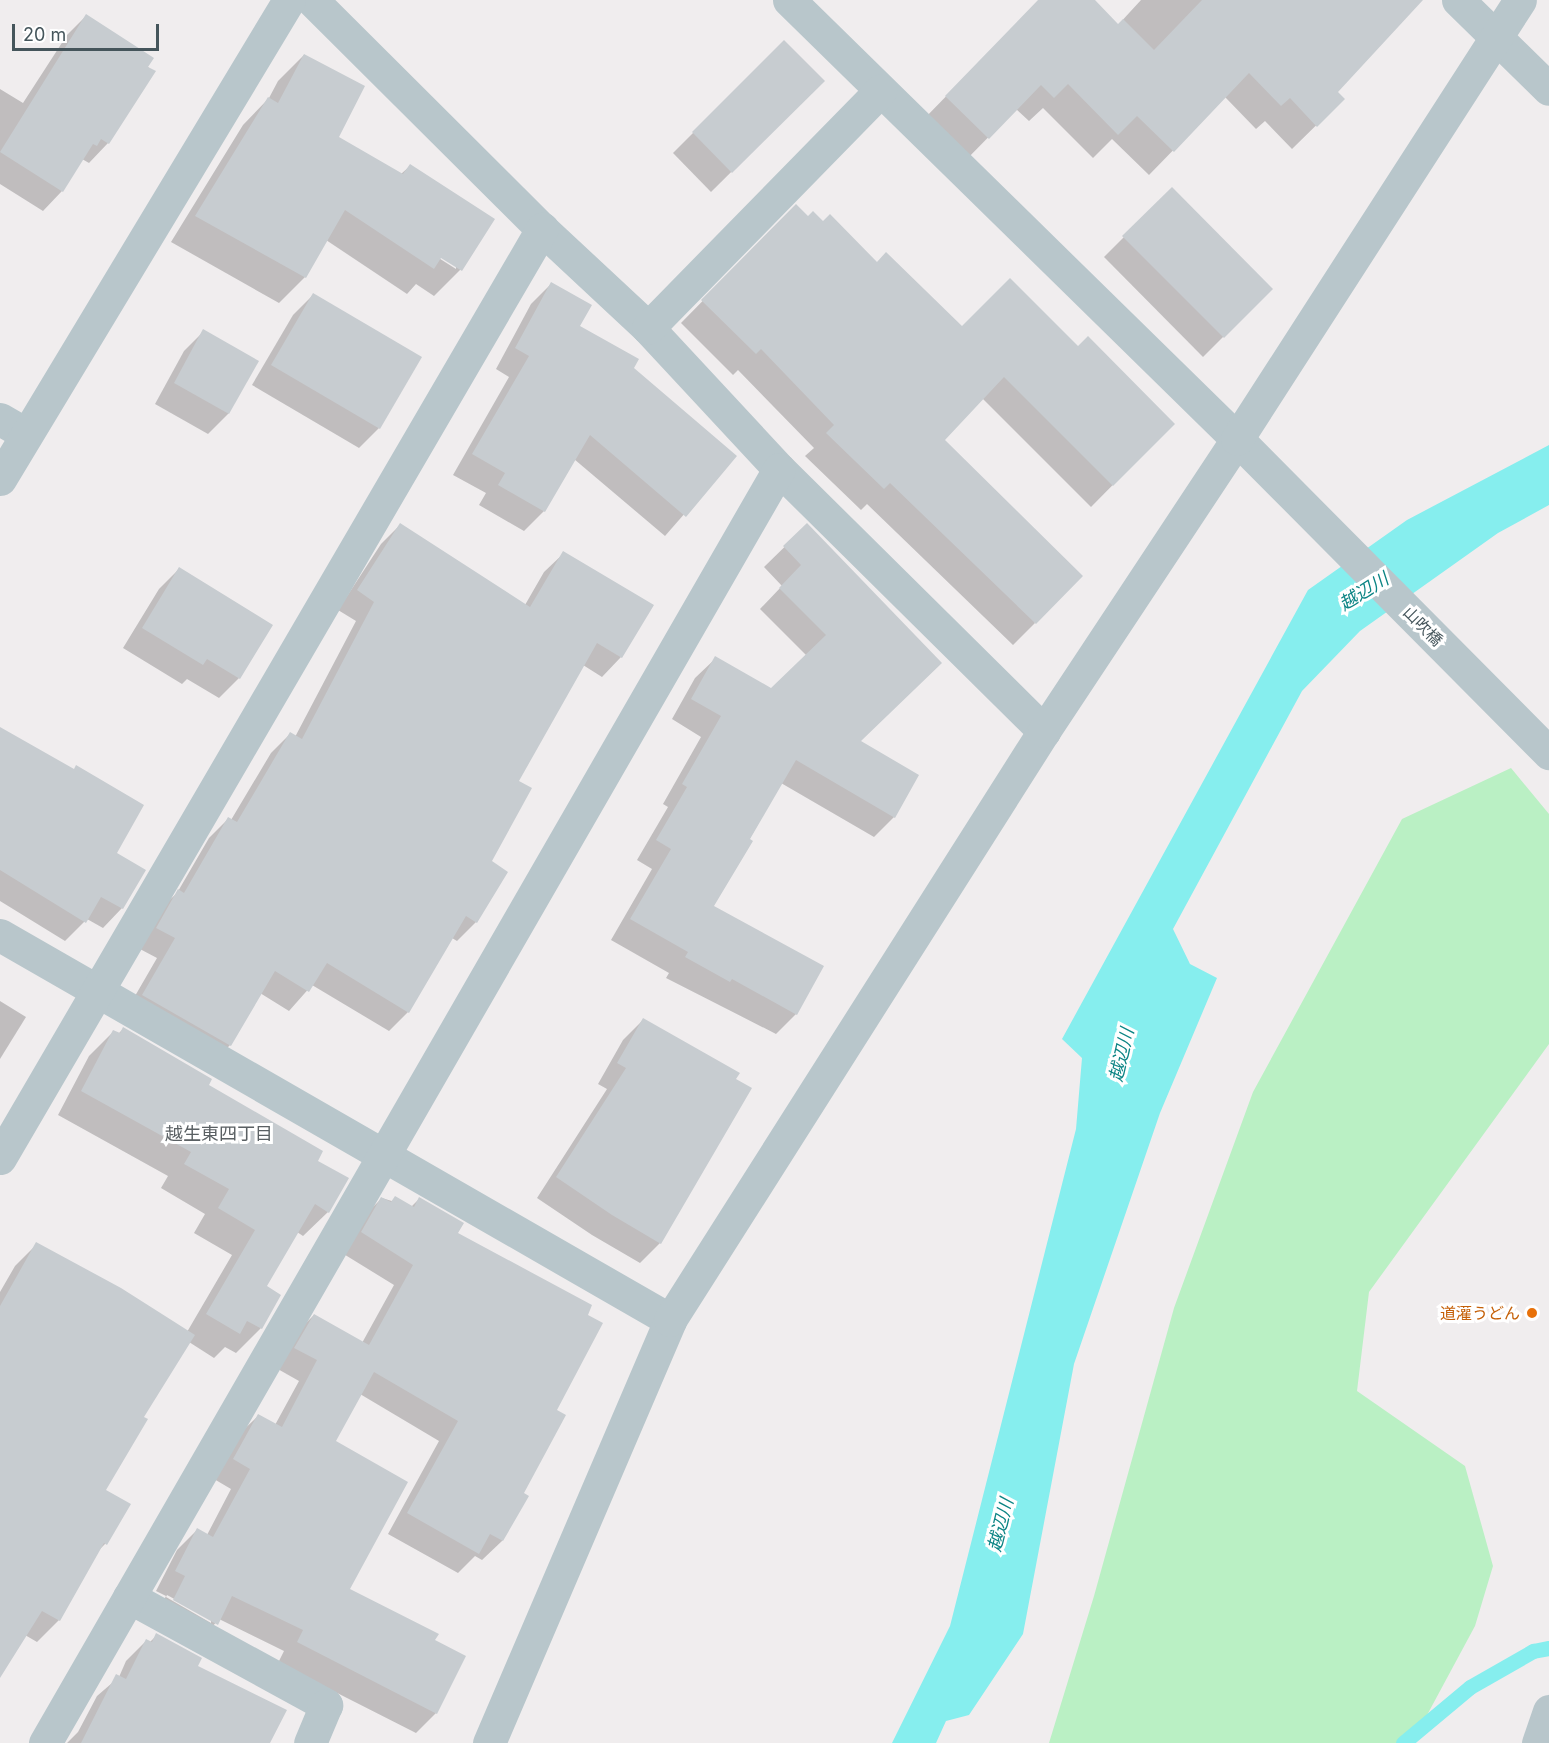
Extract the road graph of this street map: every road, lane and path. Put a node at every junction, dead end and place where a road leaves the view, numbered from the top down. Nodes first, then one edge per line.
1 (289, 0) edge
2 (312, 0) edge
3 (789, 0) edge
4 (1458, 0) edge
5 (1520, 0) edge
6 (1497, 38) junction
7 (1549, 89) edge
8 (880, 91) junction
9 (542, 229) junction
10 (648, 328) junction
11 (13, 426) edge
12 (1237, 440) junction
13 (779, 469) junction
14 (0, 479) edge
15 (1044, 730) junction
16 (1549, 753) edge
17 (0, 935) edge
18 (98, 992) junction
19 (386, 1155) junction
20 (0, 1158) edge
21 (670, 1320) junction
22 (129, 1597) junction
23 (1549, 1711) edge
24 (45, 1743) edge
25 (310, 1743) edge
26 (489, 1743) edge
27 (1538, 1743) edge

1 - 11 street
2 - 9 street
3 - 8 street, 山吹橋
4 - 6 street
5 - 6 street
6 - 7 street
6 - 12 street
8 - 10 street
8 - 12 street, 山吹橋
9 - 10 street
9 - 18 street
10 - 13 street
11 - 14 street
12 - 15 street
12 - 16 street, 山吹橋
13 - 15 street
13 - 19 street
15 - 21 street
17 - 18 street
18 - 19 street
18 - 20 street
19 - 21 street
19 - 22 street
21 - 26 street
22 - 24 street
22 - 25 street
23 - 27 street

